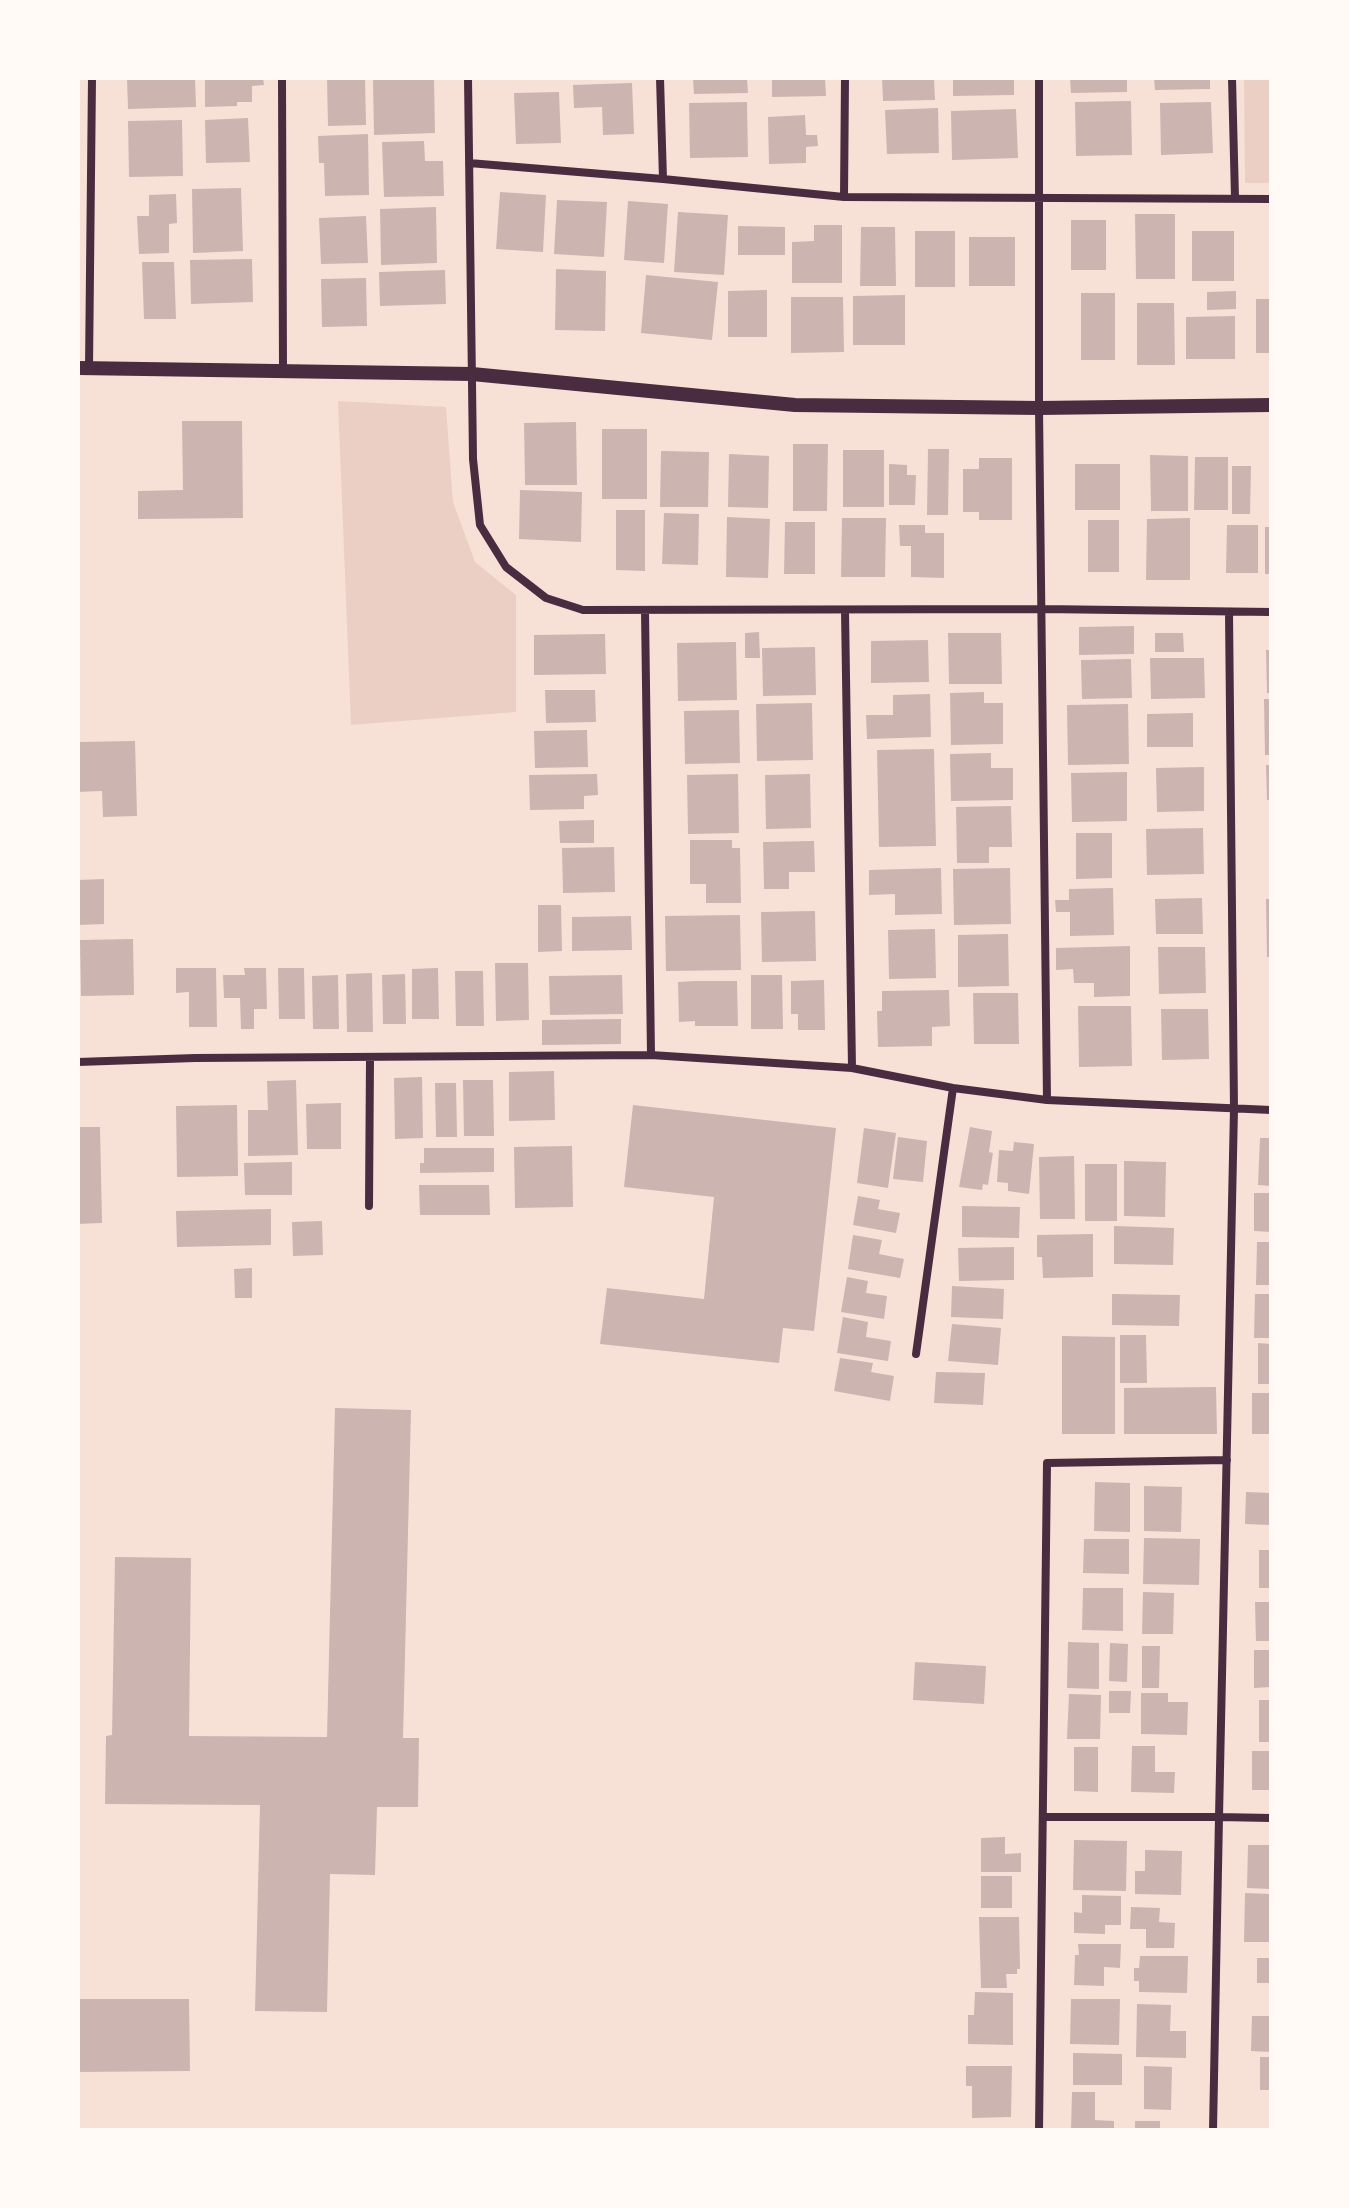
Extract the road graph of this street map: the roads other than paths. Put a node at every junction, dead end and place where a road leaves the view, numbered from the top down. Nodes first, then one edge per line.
1 (92, 78) edge
2 (282, 78) edge
3 (468, 78) edge
4 (660, 78) edge
5 (845, 78) edge
6 (1039, 78) edge
7 (1232, 78) edge
8 (469, 163) junction
9 (663, 179) junction
10 (844, 197) junction
11 (1040, 198) junction
12 (1235, 198) junction
13 (1271, 199) edge
14 (84, 368) edge
15 (283, 371) junction
16 (472, 374) junction
17 (1271, 405) edge
18 (1039, 408) junction
19 (1042, 609) junction
20 (645, 611) junction
21 (845, 611) junction
22 (1229, 612) junction
23 (1271, 612) edge
24 (651, 1055) junction
25 (370, 1058) junction
26 (78, 1062) edge
27 (852, 1068) junction
28 (953, 1088) junction
29 (1047, 1100) junction
30 (1234, 1109) junction
31 (1271, 1110) edge
32 (369, 1206) dead end
33 (916, 1354) dead end
34 (1227, 1460) junction
35 (1043, 1817) junction
36 (1219, 1817) junction
37 (1271, 1818) edge
38 (1039, 2130) edge
39 (1213, 2130) edge

1 - 14 street
2 - 15 street
3 - 8 street
4 - 9 street
5 - 10 street
6 - 11 street
7 - 12 street
8 - 9 street
8 - 16 street
9 - 10 street
10 - 11 street
11 - 12 street
11 - 18 street
12 - 13 street
14 - 15 street
15 - 16 street
16 - 18 street
16 - 20 street
17 - 18 street
18 - 19 street
19 - 21 street
19 - 22 street
19 - 29 street
20 - 21 street
20 - 24 street
21 - 27 street
22 - 23 street
22 - 30 street
24 - 25 street
24 - 27 street
25 - 26 street
25 - 32 street
27 - 28 street
28 - 29 street
28 - 33 street
29 - 30 street
30 - 31 street
30 - 34 street
34 - 35 street
34 - 36 street
35 - 36 street
35 - 38 street
36 - 37 street
36 - 39 street

